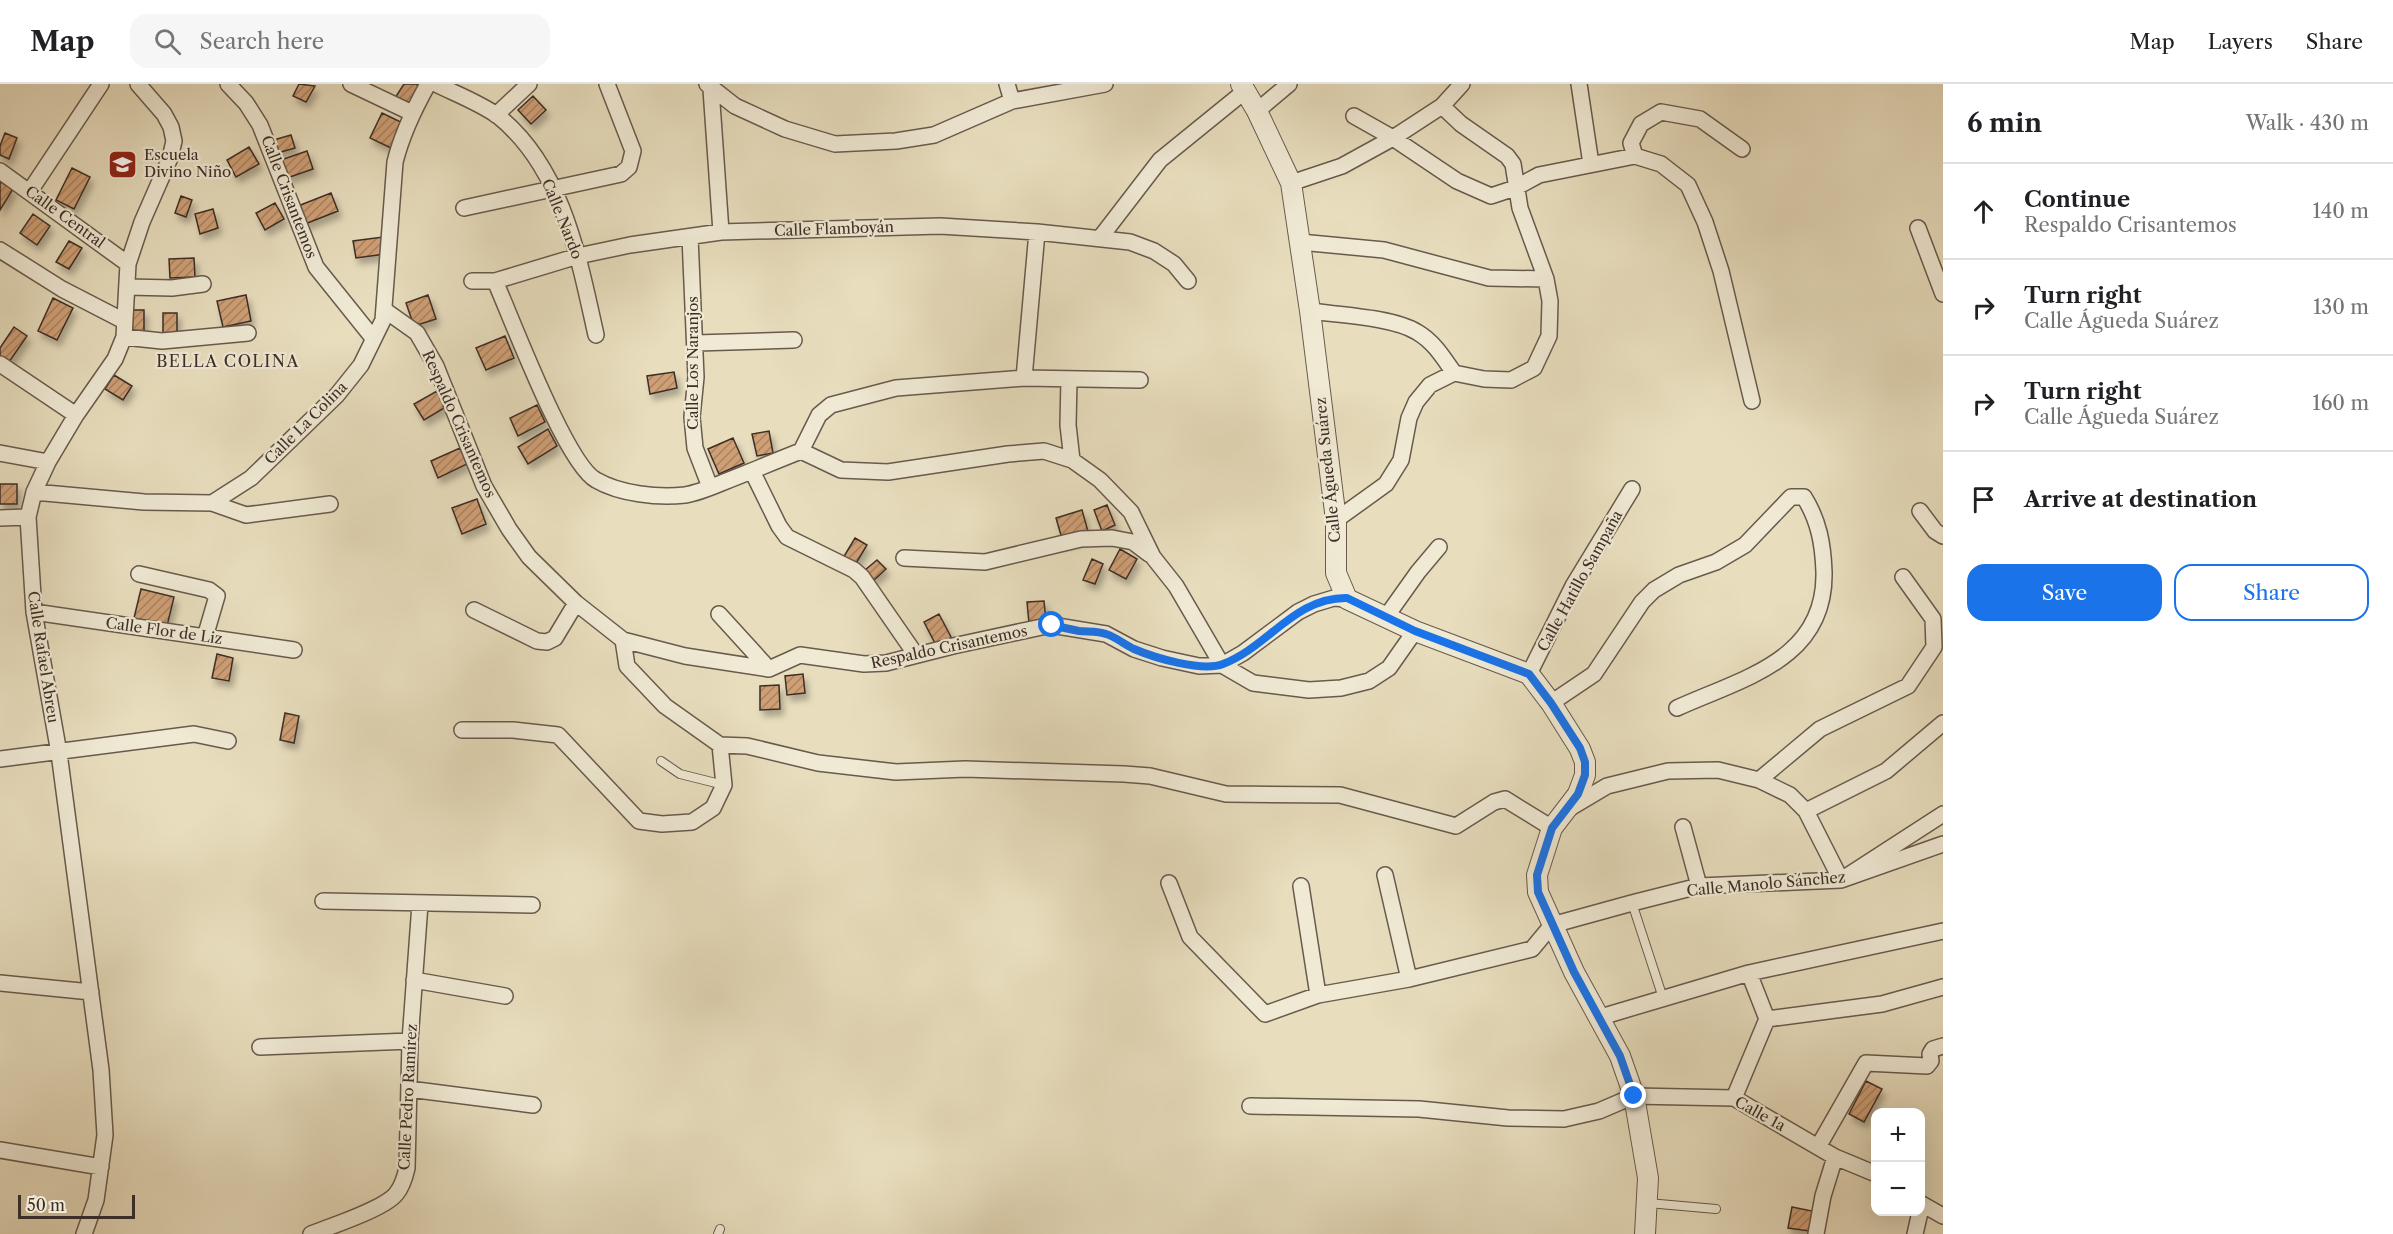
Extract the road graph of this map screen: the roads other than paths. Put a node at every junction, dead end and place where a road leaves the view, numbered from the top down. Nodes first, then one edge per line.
1 (101, 84) edge
2 (138, 84) edge
3 (228, 84) edge
4 (351, 84) edge
5 (428, 84) edge
6 (436, 84) edge
7 (528, 84) edge
8 (607, 84) edge
9 (1007, 84) edge
10 (1105, 84) edge
11 (1289, 84) edge
12 (1462, 84) edge
13 (1579, 84) edge
14 (709, 87) edge
15 (1243, 88) edge
16 (1012, 101) junction
17 (1442, 106) junction
18 (1257, 111) junction
19 (412, 113) junction
20 (496, 115) junction
21 (1354, 116) dead end
22 (1394, 138) junction
23 (1742, 149) dead end
24 (1635, 156) junction
25 (1591, 164) junction
26 (0, 171) edge
27 (1291, 183) junction
28 (1515, 188) junction
29 (553, 189) junction
30 (30, 191) junction
31 (464, 208) dead end
32 (1918, 228) dead end
33 (721, 232) junction
34 (1036, 232) junction
35 (690, 237) junction
36 (1100, 238) junction
37 (1300, 242) junction
38 (0, 250) edge
39 (579, 256) junction
40 (128, 264) junction
41 (1546, 279) junction
42 (472, 281) dead end
43 (495, 281) junction
44 (1188, 281) dead end
45 (203, 284) dead end
46 (127, 287) junction
47 (1943, 294) edge
48 (386, 311) junction
49 (1310, 311) junction
50 (124, 321) junction
51 (248, 333) dead end
52 (596, 335) dead end
53 (124, 337) junction
54 (374, 338) junction
55 (794, 340) dead end
56 (696, 343) junction
57 (0, 364) edge
58 (1454, 373) junction
59 (1024, 378) junction
60 (1069, 379) junction
61 (1140, 380) dead end
62 (1752, 400) dead end
63 (75, 415) junction
64 (801, 451) junction
65 (0, 453) edge
66 (1072, 460) junction
67 (48, 462) junction
68 (752, 471) junction
69 (710, 487) junction
70 (1632, 489) dead end
71 (34, 492) junction
72 (212, 503) junction
73 (330, 504) dead end
74 (1920, 511) dead end
75 (0, 518) edge
76 (28, 518) junction
77 (1336, 520) junction
78 (1943, 536) edge
79 (1439, 548) dead end
80 (1153, 557) junction
81 (904, 558) dead end
82 (139, 574) dead end
83 (1903, 577) dead end
84 (1347, 598) junction
85 (576, 603) junction
86 (474, 610) dead end
87 (34, 612) junction
88 (719, 614) dead end
89 (1386, 617) junction
90 (1415, 631) junction
91 (205, 637) junction
92 (623, 640) junction
93 (294, 650) dead end
94 (916, 655) junction
95 (1222, 665) junction
96 (769, 669) junction
97 (1529, 674) junction
98 (1551, 703) junction
99 (1677, 708) dead end
100 (1943, 723) edge
101 (462, 730) dead end
102 (228, 741) dead end
103 (720, 746) junction
104 (58, 753) junction
105 (0, 759) edge
106 (661, 761) dead end
107 (1759, 780) junction
108 (724, 785) junction
109 (1806, 811) junction
110 (1564, 812) junction
111 (1943, 814) edge
112 (1683, 827) dead end
113 (1552, 828) junction
114 (1943, 844) edge
115 (1385, 875) dead end
116 (1841, 880) junction
117 (1170, 883) dead end
118 (1301, 886) dead end
119 (1699, 886) junction
120 (322, 901) dead end
121 (1632, 903) junction
122 (420, 904) junction
123 (532, 905) dead end
124 (1551, 925) junction
125 (1943, 931) edge
126 (1749, 973) junction
127 (1409, 979) junction
128 (414, 980) junction
129 (0, 983) edge
130 (1943, 987) edge
131 (91, 992) junction
132 (1318, 995) junction
133 (505, 996) dead end
134 (1663, 998) junction
135 (1600, 1017) junction
136 (1767, 1019) junction
137 (410, 1041) junction
138 (1943, 1046) edge
139 (260, 1047) dead end
140 (409, 1089) junction
141 (1634, 1096) junction
142 (1734, 1098) junction
143 (532, 1105) dead end
144 (1250, 1106) dead end
145 (1818, 1147) junction
146 (0, 1150) edge
147 (1835, 1157) junction
148 (101, 1167) junction
149 (1871, 1172) edge
150 (1648, 1203) junction
151 (1716, 1209) dead end
152 (1925, 1209) edge
153 (1919, 1216) edge
154 (1943, 1216) edge
155 (84, 1234) edge
156 (311, 1234) edge
157 (1645, 1234) edge
158 (1816, 1234) edge
159 (1916, 1234) edge

1 - 30 street
2 - 40 street, Calle Rafael Abreu
3 - 54 street, Calle Crisantemos
4 - 19 street
5 - 19 street, Calle La Colina
6 - 20 street, Calle Nardo
7 - 20 street
8 - 29 street
9 - 16 street
10 - 16 street
11 - 18 street
12 - 17 street
13 - 25 street
14 - 16 street
14 - 33 street
15 - 18 street, Calle Águeda Suárez
15 - 36 street
17 - 22 street
17 - 28 street
18 - 27 street, Calle Águeda Suárez
19 - 48 street, Calle La Colina
20 - 29 street, Calle Nardo
21 - 22 street
22 - 27 street
22 - 28 street
23 - 24 street
24 - 25 street
24 - 62 street
25 - 28 street
26 - 30 street, Calle Central
27 - 37 street, Calle Águeda Suárez
28 - 41 street
29 - 31 street
29 - 39 street, Calle Nardo
30 - 40 street, Calle Central
32 - 47 street
33 - 34 street, Calle Flamboyán
33 - 35 street, Calle Flamboyán
34 - 36 street, Calle Flamboyán
34 - 59 street
35 - 39 street, Calle Flamboyán
35 - 56 street, Calle Los Naranjos
36 - 44 street, Calle Flamboyán
37 - 41 street
37 - 49 street, Calle Águeda Suárez
38 - 50 street
39 - 43 street, Calle Flamboyán
39 - 52 street, Calle Nardo
40 - 46 street, Calle Rafael Abreu
41 - 58 street
42 - 43 street, Calle Flamboyán
43 - 69 street
45 - 46 street
46 - 50 street, Calle Rafael Abreu
48 - 54 street, Calle La Colina
48 - 85 street, Respaldo Crisantemos
49 - 58 street
49 - 77 street, Calle Águeda Suárez
50 - 53 street, Calle Rafael Abreu
51 - 53 street
53 - 63 street, Calle Rafael Abreu
54 - 72 street, Calle La Colina
55 - 56 street
56 - 69 street, Calle Los Naranjos
57 - 63 street
58 - 77 street
59 - 60 street
59 - 64 street
60 - 61 street
60 - 66 street
63 - 67 street, Calle Rafael Abreu
64 - 66 street
64 - 68 street
65 - 67 street
66 - 80 street
67 - 71 street, Calle Rafael Abreu
68 - 69 street
68 - 94 street
70 - 97 street, Calle Hatillo Sampaña
71 - 72 street
71 - 76 street, Calle Rafael Abreu
72 - 73 street
74 - 78 street
75 - 76 street
76 - 87 street, Calle Rafael Abreu
77 - 84 street, Calle Águeda Suárez
79 - 89 street
80 - 81 street
80 - 95 street
82 - 91 street
83 - 107 street
84 - 89 street
84 - 95 street
85 - 86 street
85 - 92 street, Respaldo Crisantemos
87 - 91 street, Calle Flor de Liz
87 - 104 street, Calle Rafael Abreu
88 - 96 street
89 - 90 street
90 - 95 street
90 - 97 street
91 - 93 street, Calle Flor de Liz
92 - 96 street, Respaldo Crisantemos
92 - 103 street
94 - 95 street, Respaldo Crisantemos
94 - 96 street, Respaldo Crisantemos
97 - 98 street
98 - 99 street
98 - 110 street
100 - 109 street
101 - 108 street
102 - 104 street
103 - 108 street
103 - 113 street
104 - 105 street
104 - 131 street, Calle Rafael Abreu
106 - 108 lane
107 - 109 street
107 - 110 street
109 - 116 street
110 - 113 street
111 - 116 street
112 - 119 street
113 - 124 street
114 - 116 street, Calle Manolo Sánchez
115 - 127 street
116 - 119 street, Calle Manolo Sánchez
117 - 132 street
118 - 132 street
119 - 121 street, Calle Manolo Sánchez
120 - 122 street
121 - 124 street, Calle Manolo Sánchez
121 - 134 lane
122 - 123 street
122 - 128 street, Calle Pedro Ramírez
124 - 127 street
124 - 135 street
125 - 126 street
126 - 134 street
126 - 136 street
127 - 132 street
128 - 133 street
128 - 137 street, Calle Pedro Ramírez
129 - 131 street
130 - 136 street
131 - 148 street, Calle Rafael Abreu
134 - 135 street
135 - 141 street
136 - 142 street
137 - 139 street
137 - 140 street, Calle Pedro Ramírez
138 - 145 street
140 - 143 street
140 - 156 street, Calle Pedro Ramírez
141 - 142 street, Calle 1a
141 - 144 street
141 - 150 street
142 - 145 street, Calle 1a
145 - 147 street, Calle 1a
146 - 148 street
147 - 149 street, Calle 1a
147 - 158 street
148 - 155 street, Calle Rafael Abreu
150 - 151 lane
150 - 157 street
152 - 154 street
153 - 159 street

